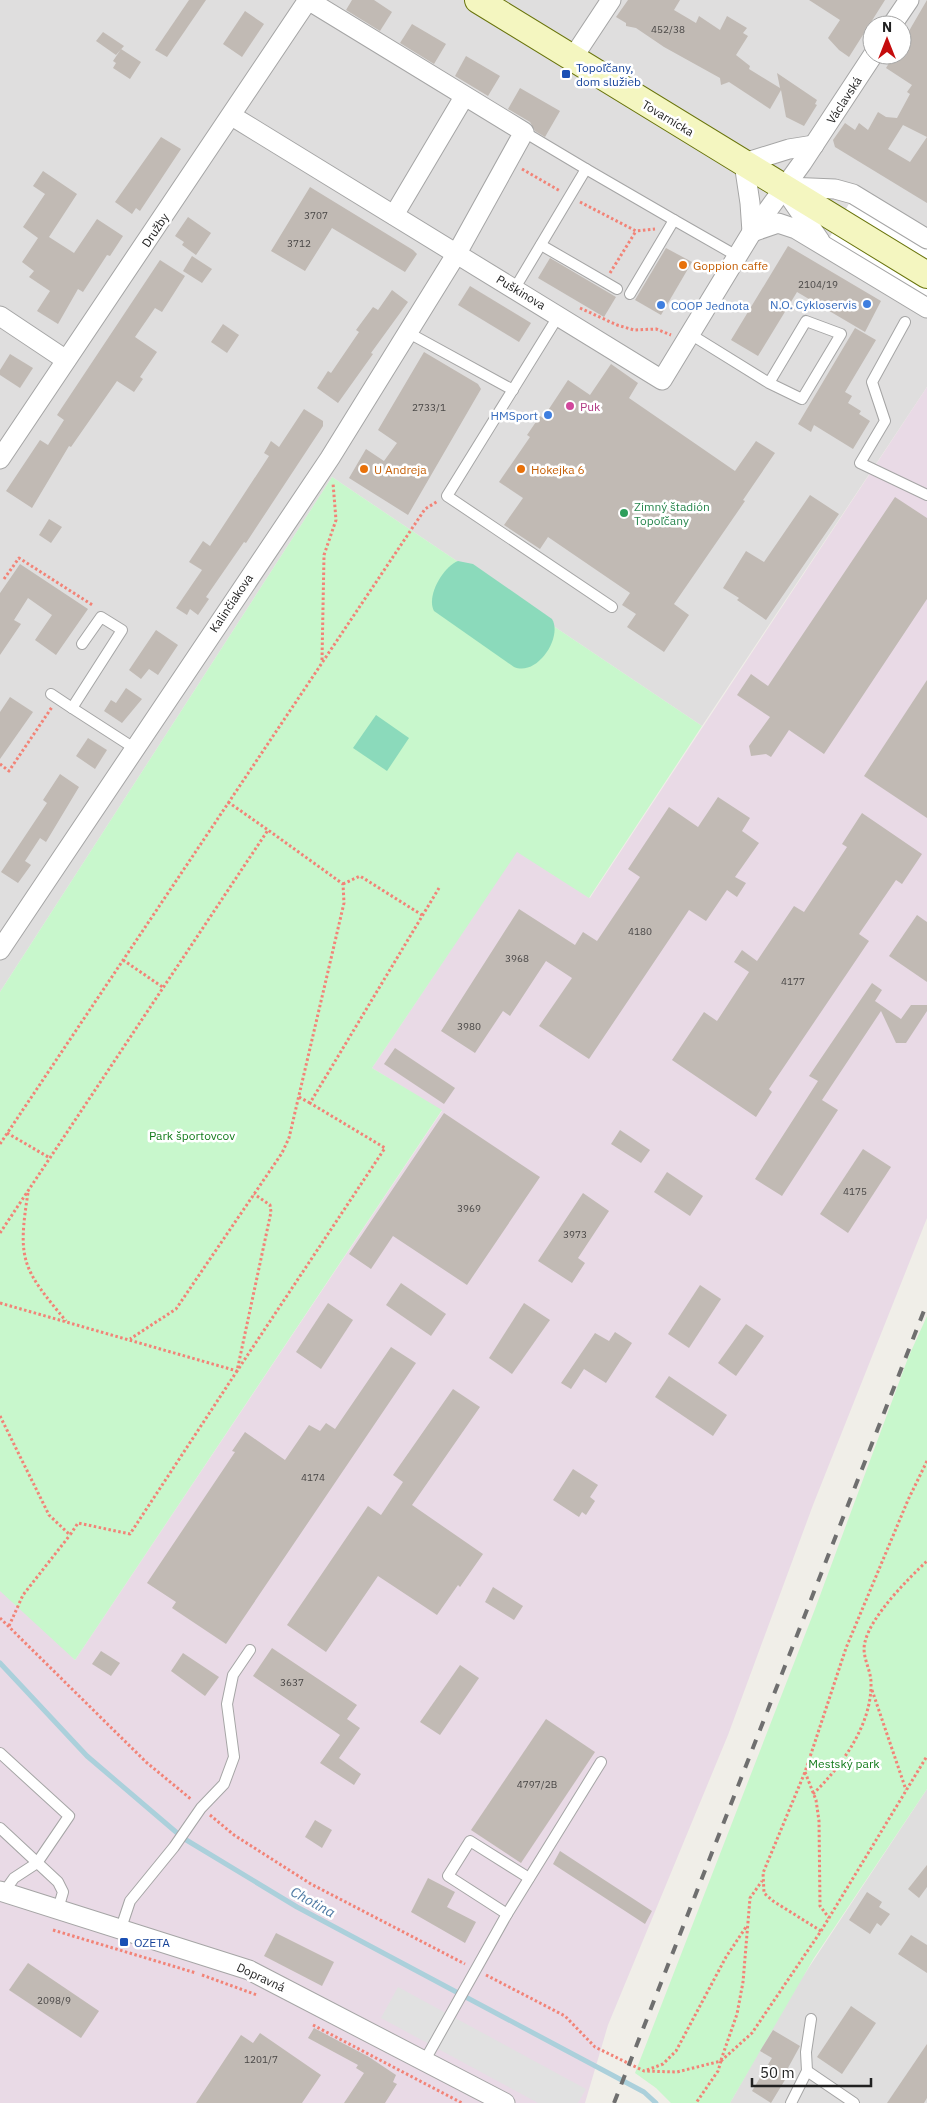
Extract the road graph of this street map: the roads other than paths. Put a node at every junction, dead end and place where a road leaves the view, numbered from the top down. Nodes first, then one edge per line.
1 (308, 0) edge
2 (478, 0) edge
3 (611, 0) edge
4 (909, 0) edge
5 (899, 15) edge
6 (572, 59) junction
7 (866, 65) edge
8 (464, 97) junction
9 (232, 116) junction
10 (524, 132) junction
11 (814, 145) junction
12 (744, 163) junction
13 (586, 169) junction
14 (783, 187) junction
15 (394, 215) junction
16 (674, 220) junction
17 (752, 232) junction
18 (927, 238) edge
19 (822, 244) junction
20 (541, 245) junction
21 (457, 253) junction
22 (737, 256) junction
23 (927, 275) edge
24 (515, 288) junction
25 (616, 289) dead end
26 (630, 294) dead end
27 (927, 308) edge
28 (558, 315) junction
29 (0, 316) edge
30 (905, 322) dead end
31 (407, 332) junction
32 (687, 338) junction
33 (66, 360) junction
34 (769, 384) junction
35 (513, 390) junction
36 (0, 459) edge
37 (927, 495) edge
38 (612, 607) dead end
39 (82, 644) dead end
40 (54, 696) road end
41 (72, 708) junction
42 (134, 748) junction
43 (0, 950) edge
44 (250, 1650) dead end
45 (0, 1753) edge
46 (600, 1762) dead end
47 (0, 1828) edge
48 (37, 1863) junction
49 (529, 1878) junction
50 (2, 1892) edge
51 (58, 1909) junction
52 (507, 1914) junction
53 (121, 1928) junction
54 (811, 2019) dead end
55 (425, 2060) junction
56 (807, 2071) junction
57 (505, 2103) edge
58 (791, 2103) edge
59 (854, 2103) edge

1 - 8 street
1 - 9 street, Družby
2 - 6 main road, Tovarnícka
3 - 6 street
4 - 5 street
6 - 12 main road, Tovarnícka
7 - 11 street, Václavská
8 - 10 street
8 - 15 street
9 - 15 street, Puškinova
9 - 33 street, Družby
10 - 13 lane
10 - 21 street, Kalinčiakova
11 - 12 street
11 - 14 street, Václavská
12 - 14 main road, Tovarnícka
12 - 17 street
13 - 16 lane
13 - 20 lane
14 - 17 street, Puškinova
14 - 18 street, Tovarnícka
14 - 19 street, Tovarnícka
14 - 23 main road, Tovarnícka
15 - 21 street, Puškinova
16 - 22 lane
16 - 26 lane
17 - 19 street
17 - 22 street, Puškinova
19 - 27 street, Tovarnícka
20 - 24 lane
20 - 25 lane
21 - 24 street, Puškinova
21 - 31 street, Kalinčiakova
22 - 32 street, Puškinova
24 - 28 street, Puškinova
28 - 32 street, Puškinova
28 - 35 lane
29 - 33 street
30 - 37 lane
31 - 35 lane
31 - 42 street, Kalinčiakova
32 - 34 lane
33 - 36 street, Družby
34 - 34 lane
35 - 38 lane
39 - 41 lane
40 - 41 lane
41 - 42 lane
42 - 43 street, Kalinčiakova
44 - 53 lane
45 - 48 lane
46 - 49 lane
47 - 48 lane
48 - 50 lane
48 - 51 lane
49 - 52 lane
49 - 52 lane
50 - 51 street, Dopravná
51 - 53 street, Dopravná
52 - 55 lane
53 - 55 street, Dopravná
54 - 56 lane
55 - 57 street, Dopravná
56 - 58 lane
56 - 59 lane

